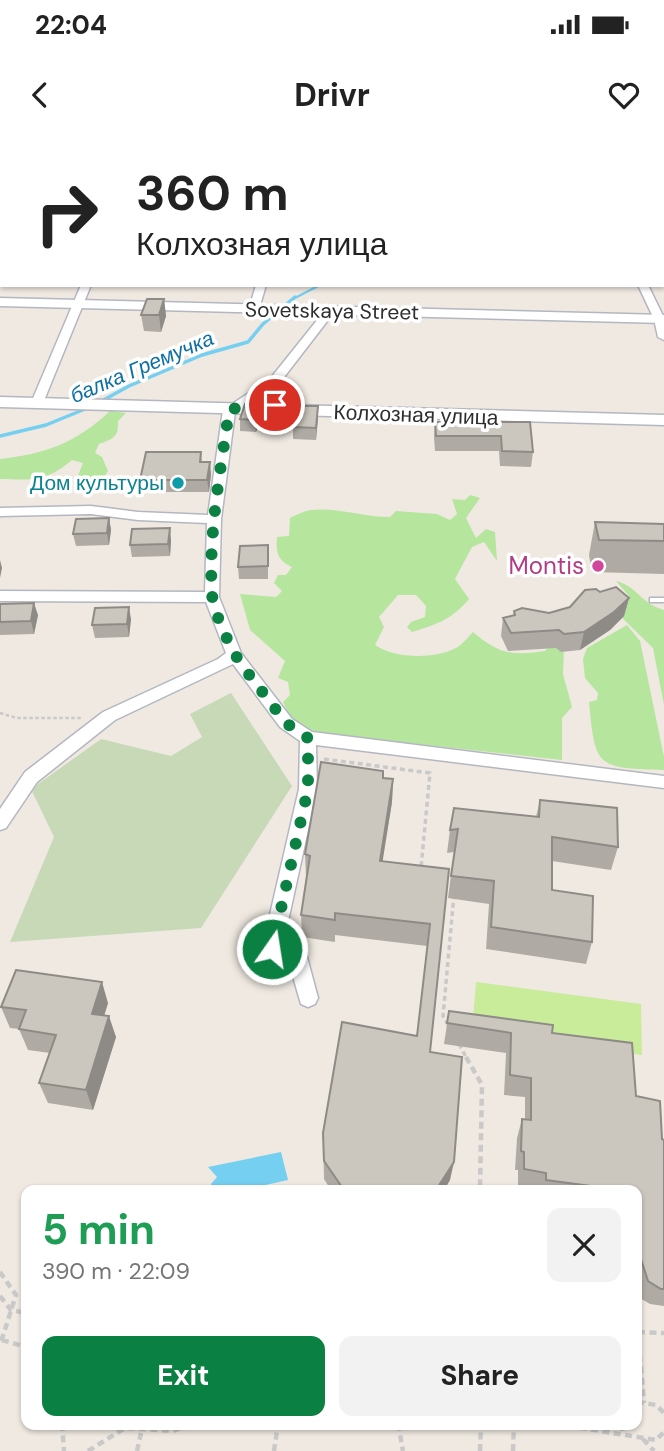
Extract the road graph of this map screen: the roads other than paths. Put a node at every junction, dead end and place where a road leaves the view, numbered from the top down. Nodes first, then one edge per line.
1 (281, 140) edge
2 (291, 140) edge
3 (85, 287) edge
4 (260, 287) edge
5 (643, 287) edge
6 (0, 302) edge
7 (77, 304) junction
8 (254, 309) junction
9 (330, 311) junction
10 (662, 319) edge
11 (664, 337) edge
12 (0, 402) edge
13 (37, 403) junction
14 (232, 408) junction
15 (664, 415) edge
16 (664, 420) edge
17 (0, 512) edge
18 (214, 519) junction
19 (0, 596) edge
20 (212, 597) junction
21 (653, 600) dead end
22 (664, 600) edge
23 (234, 654) junction
24 (308, 748) junction
25 (664, 782) edge
26 (0, 823) edge
27 (307, 998) dead end

1 - 2 lane
3 - 7 street
4 - 8 street
5 - 10 street
6 - 7 street, Sovetskaya Street
7 - 8 street, Sovetskaya Street
7 - 13 street
8 - 9 street, Sovetskaya Street
9 - 10 street, Sovetskaya Street
9 - 14 street
10 - 11 street
12 - 13 street, Колхозная улица
13 - 14 street, Колхозная улица
14 - 15 street, Колхозная улица
14 - 16 street, Колхозная улица
14 - 18 street
17 - 18 street
18 - 20 street
19 - 20 street
20 - 23 street
21 - 22 lane
23 - 24 street
23 - 26 street
24 - 25 street
24 - 27 street

